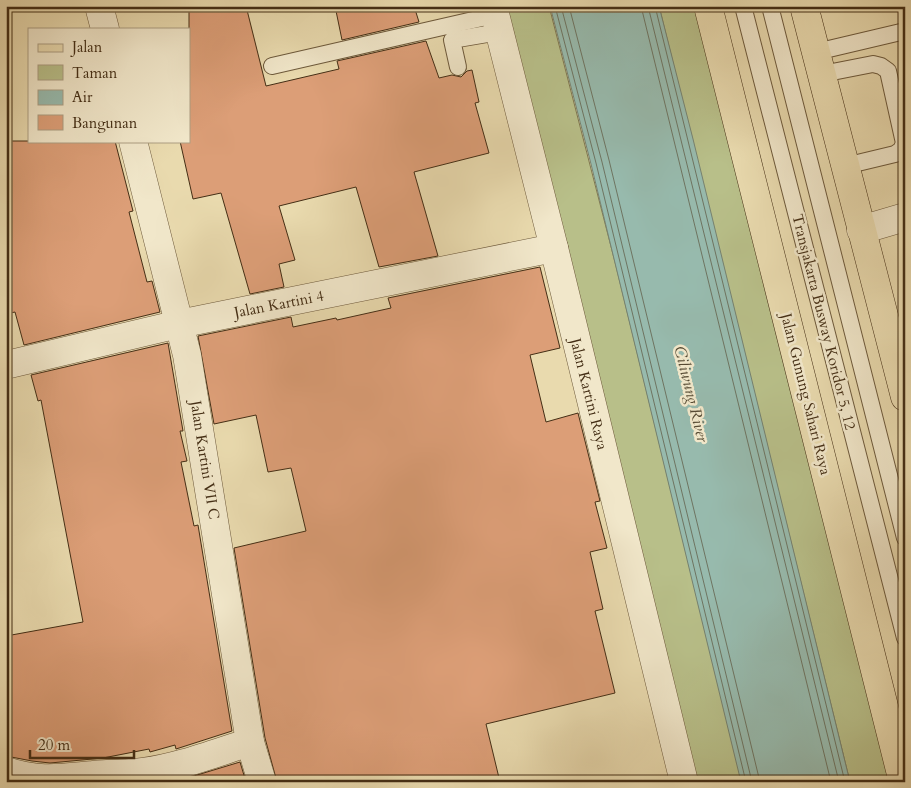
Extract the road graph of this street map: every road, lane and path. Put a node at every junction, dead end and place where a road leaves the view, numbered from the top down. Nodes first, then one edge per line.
1 (99, 6) edge
2 (708, 6) edge
3 (743, 6) edge
4 (770, 6) edge
5 (804, 6) edge
6 (496, 18) edge
7 (105, 28) edge
8 (905, 30) edge
9 (819, 63) junction
10 (272, 66) dead end
11 (458, 67) dead end
12 (133, 142) edge
13 (845, 166) junction
14 (905, 217) edge
15 (861, 230) junction
16 (554, 248) junction
17 (179, 324) junction
18 (6, 365) edge
19 (905, 397) edge
20 (905, 538) edge
21 (905, 638) edge
22 (250, 742) junction
23 (6, 770) edge
24 (96, 778) edge
25 (262, 782) edge
26 (684, 782) edge
27 (903, 782) edge

1 - 7 street
2 - 27 main road, Jalan Gunung Sahari Raya
3 - 21 lane, Transjakarta Busway Koridor 5, 12
4 - 20 lane, Transjakarta Busway Koridor 5, 12
5 - 9 main road
6 - 10 lane
6 - 11 lane
6 - 16 street, Jalan Kartini Raya
8 - 9 lane
9 - 13 main road
9 - 13 lane
12 - 17 street, Jalan Kartini VII C
13 - 15 main road
14 - 15 street
15 - 19 main road
16 - 17 street, Jalan Kartini 4
16 - 26 street, Jalan Kartini Raya
17 - 18 street, Jalan Kartini 4
17 - 22 street, Jalan Kartini VII C
22 - 24 street
22 - 25 street, Jalan Kartini VII C
23 - 24 street

